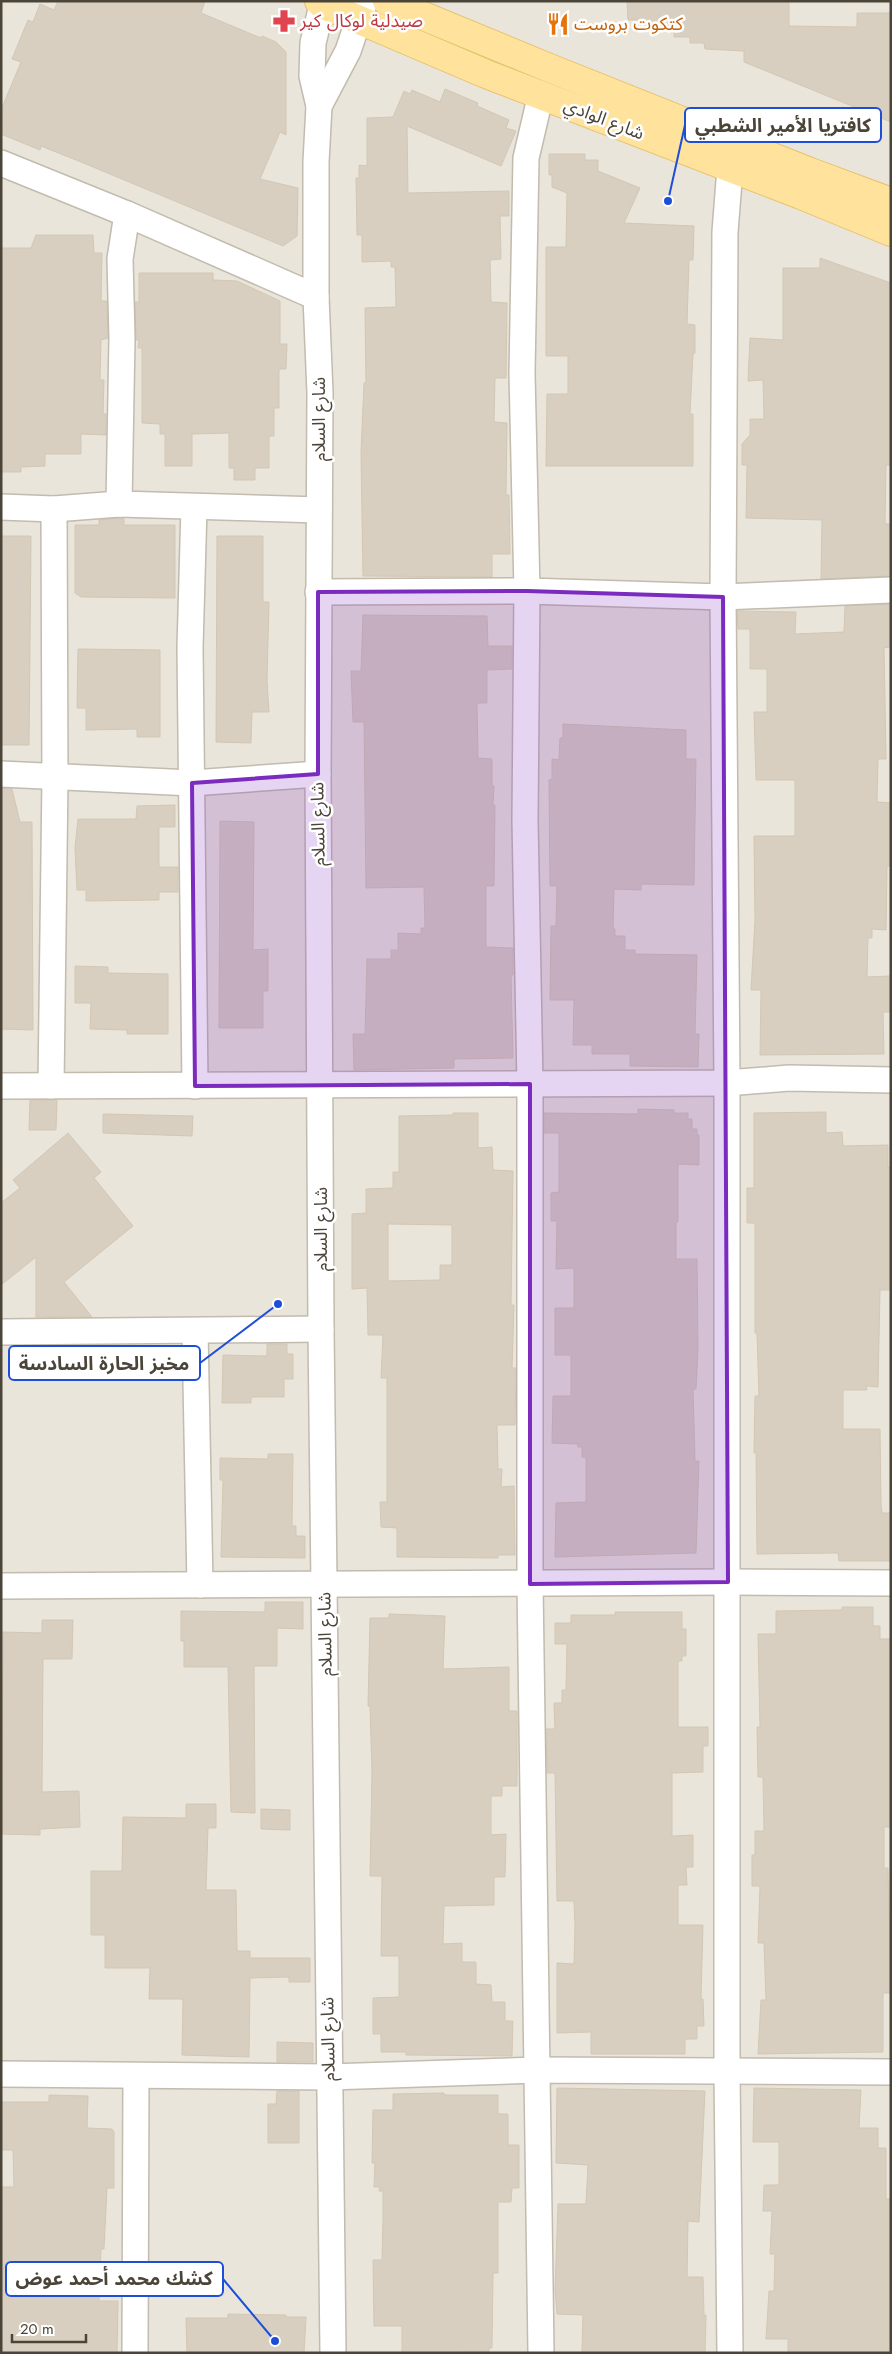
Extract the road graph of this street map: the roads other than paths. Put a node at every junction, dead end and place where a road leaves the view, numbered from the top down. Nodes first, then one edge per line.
1 (387, 1) edge
2 (321, 2) edge
3 (362, 11) edge
4 (541, 94) junction
5 (319, 106) junction
6 (1, 163) edge
7 (730, 168) junction
8 (891, 202) edge
9 (127, 214) junction
10 (891, 232) edge
11 (316, 297) junction
12 (119, 504) junction
13 (1, 507) edge
14 (194, 507) junction
15 (54, 509) junction
16 (319, 510) junction
17 (891, 590) edge
18 (527, 591) junction
19 (318, 592) junction
20 (722, 597) junction
21 (1, 774) edge
22 (318, 774) junction
23 (54, 778) junction
24 (192, 783) junction
25 (891, 1080) edge
26 (727, 1083) junction
27 (321, 1084) junction
28 (530, 1084) junction
29 (1, 1086) edge
30 (51, 1086) junction
31 (195, 1086) junction
32 (321, 1328) junction
33 (1, 1332) edge
34 (195, 1332) junction
35 (728, 1582) junction
36 (891, 1583) edge
37 (530, 1584) junction
38 (200, 1585) junction
39 (324, 1585) junction
40 (1, 1586) edge
41 (537, 2070) junction
42 (727, 2072) junction
43 (891, 2072) edge
44 (1, 2074) edge
45 (136, 2076) junction
46 (329, 2077) junction
47 (135, 2353) edge
48 (333, 2353) edge
49 (541, 2353) edge
50 (730, 2353) edge

1 - 8 main road, شارع الوادي
2 - 3 main road, شارع الوادي
2 - 5 street, شارع السلام
3 - 4 main road, شارع الوادي
3 - 5 street, شارع السلام
4 - 7 main road, شارع الوادي
4 - 18 street
5 - 11 street, شارع السلام
6 - 9 street
7 - 10 main road, شارع الوادي
7 - 20 street
9 - 11 street
9 - 12 street
11 - 16 street, شارع السلام
12 - 14 street
12 - 15 street
13 - 15 street
14 - 16 street
14 - 24 street
15 - 23 street
16 - 19 street, شارع السلام
17 - 20 street
18 - 19 street
18 - 20 street
18 - 28 street
19 - 22 street, شارع السلام
20 - 26 street
21 - 23 street
22 - 24 street
22 - 27 street, شارع السلام
23 - 24 street
23 - 30 street
24 - 31 street
25 - 26 street
26 - 28 street
26 - 35 street
27 - 28 street
27 - 31 street
27 - 32 street, شارع السلام
28 - 37 street
29 - 30 street
30 - 31 street
32 - 34 street
32 - 39 street, شارع السلام
33 - 34 street
34 - 38 street
35 - 36 street
35 - 37 street
35 - 42 street
37 - 39 street
37 - 41 street
38 - 39 street
38 - 40 street
39 - 46 street, شارع السلام
41 - 42 street
41 - 46 street
41 - 49 street
42 - 43 street
42 - 50 street
44 - 45 street
45 - 46 street
45 - 47 street
46 - 48 street, شارع السلام

